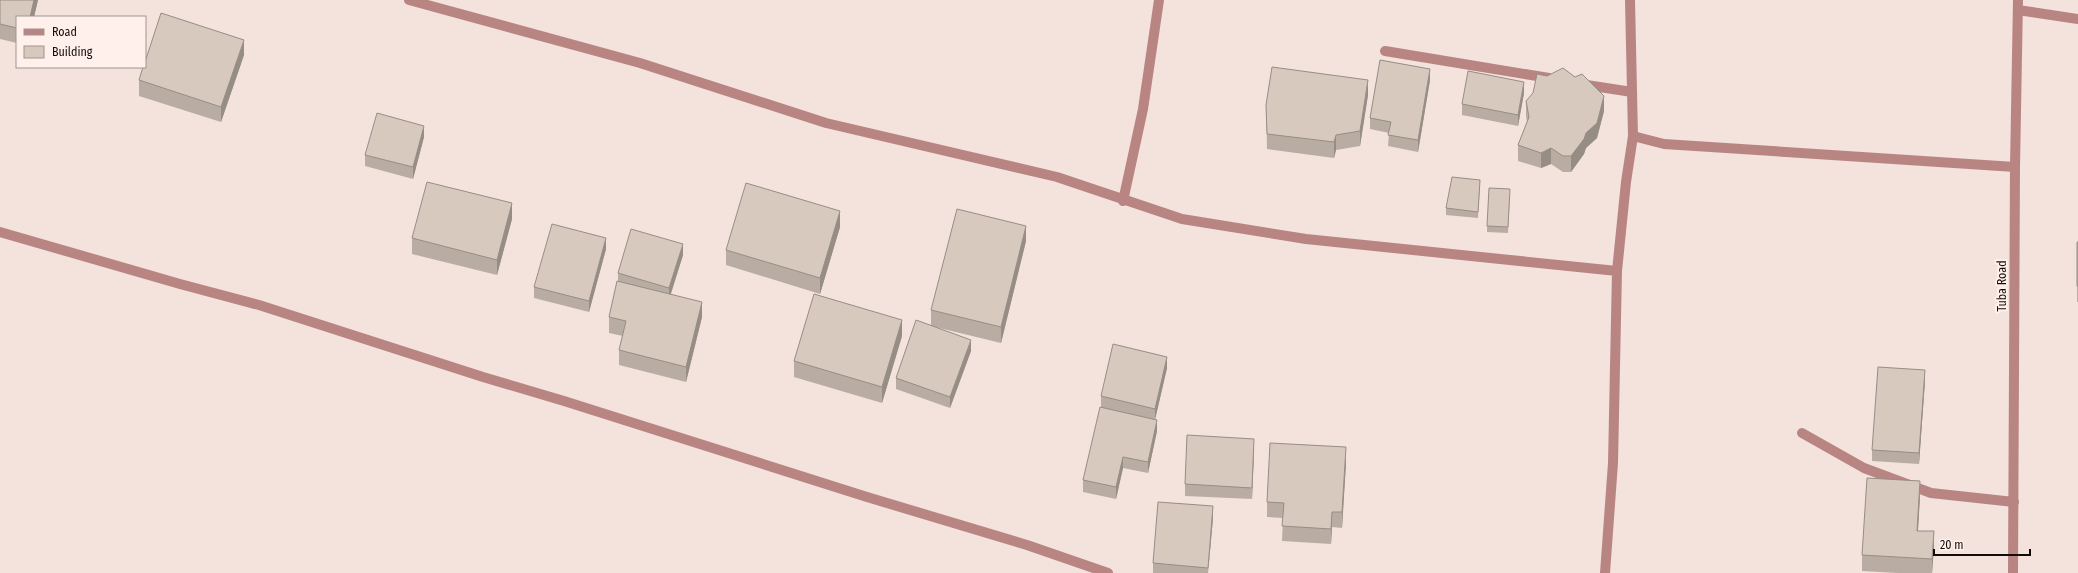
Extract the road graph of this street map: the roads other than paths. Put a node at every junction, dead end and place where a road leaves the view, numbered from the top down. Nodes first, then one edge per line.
1 (409, 0) edge
2 (1158, 0) edge
3 (1630, 0) edge
4 (2018, 5) edge
5 (2078, 19) edge
6 (1385, 51) dead end
7 (1632, 92) junction
8 (1633, 136) junction
9 (2015, 167) junction
10 (1123, 201) junction
11 (0, 232) edge
12 (1616, 271) junction
13 (1802, 433) dead end
14 (2014, 502) junction
15 (1108, 573) edge
16 (1605, 573) edge
17 (2013, 573) edge

1 - 10 street
2 - 10 street
3 - 7 street
4 - 5 street
4 - 9 street, Tuba Road
6 - 7 street
7 - 8 street
8 - 9 street
8 - 12 street
9 - 14 street, Tuba Road
10 - 12 street
11 - 15 street
12 - 16 street
13 - 14 street
14 - 17 street, Tuba Road

